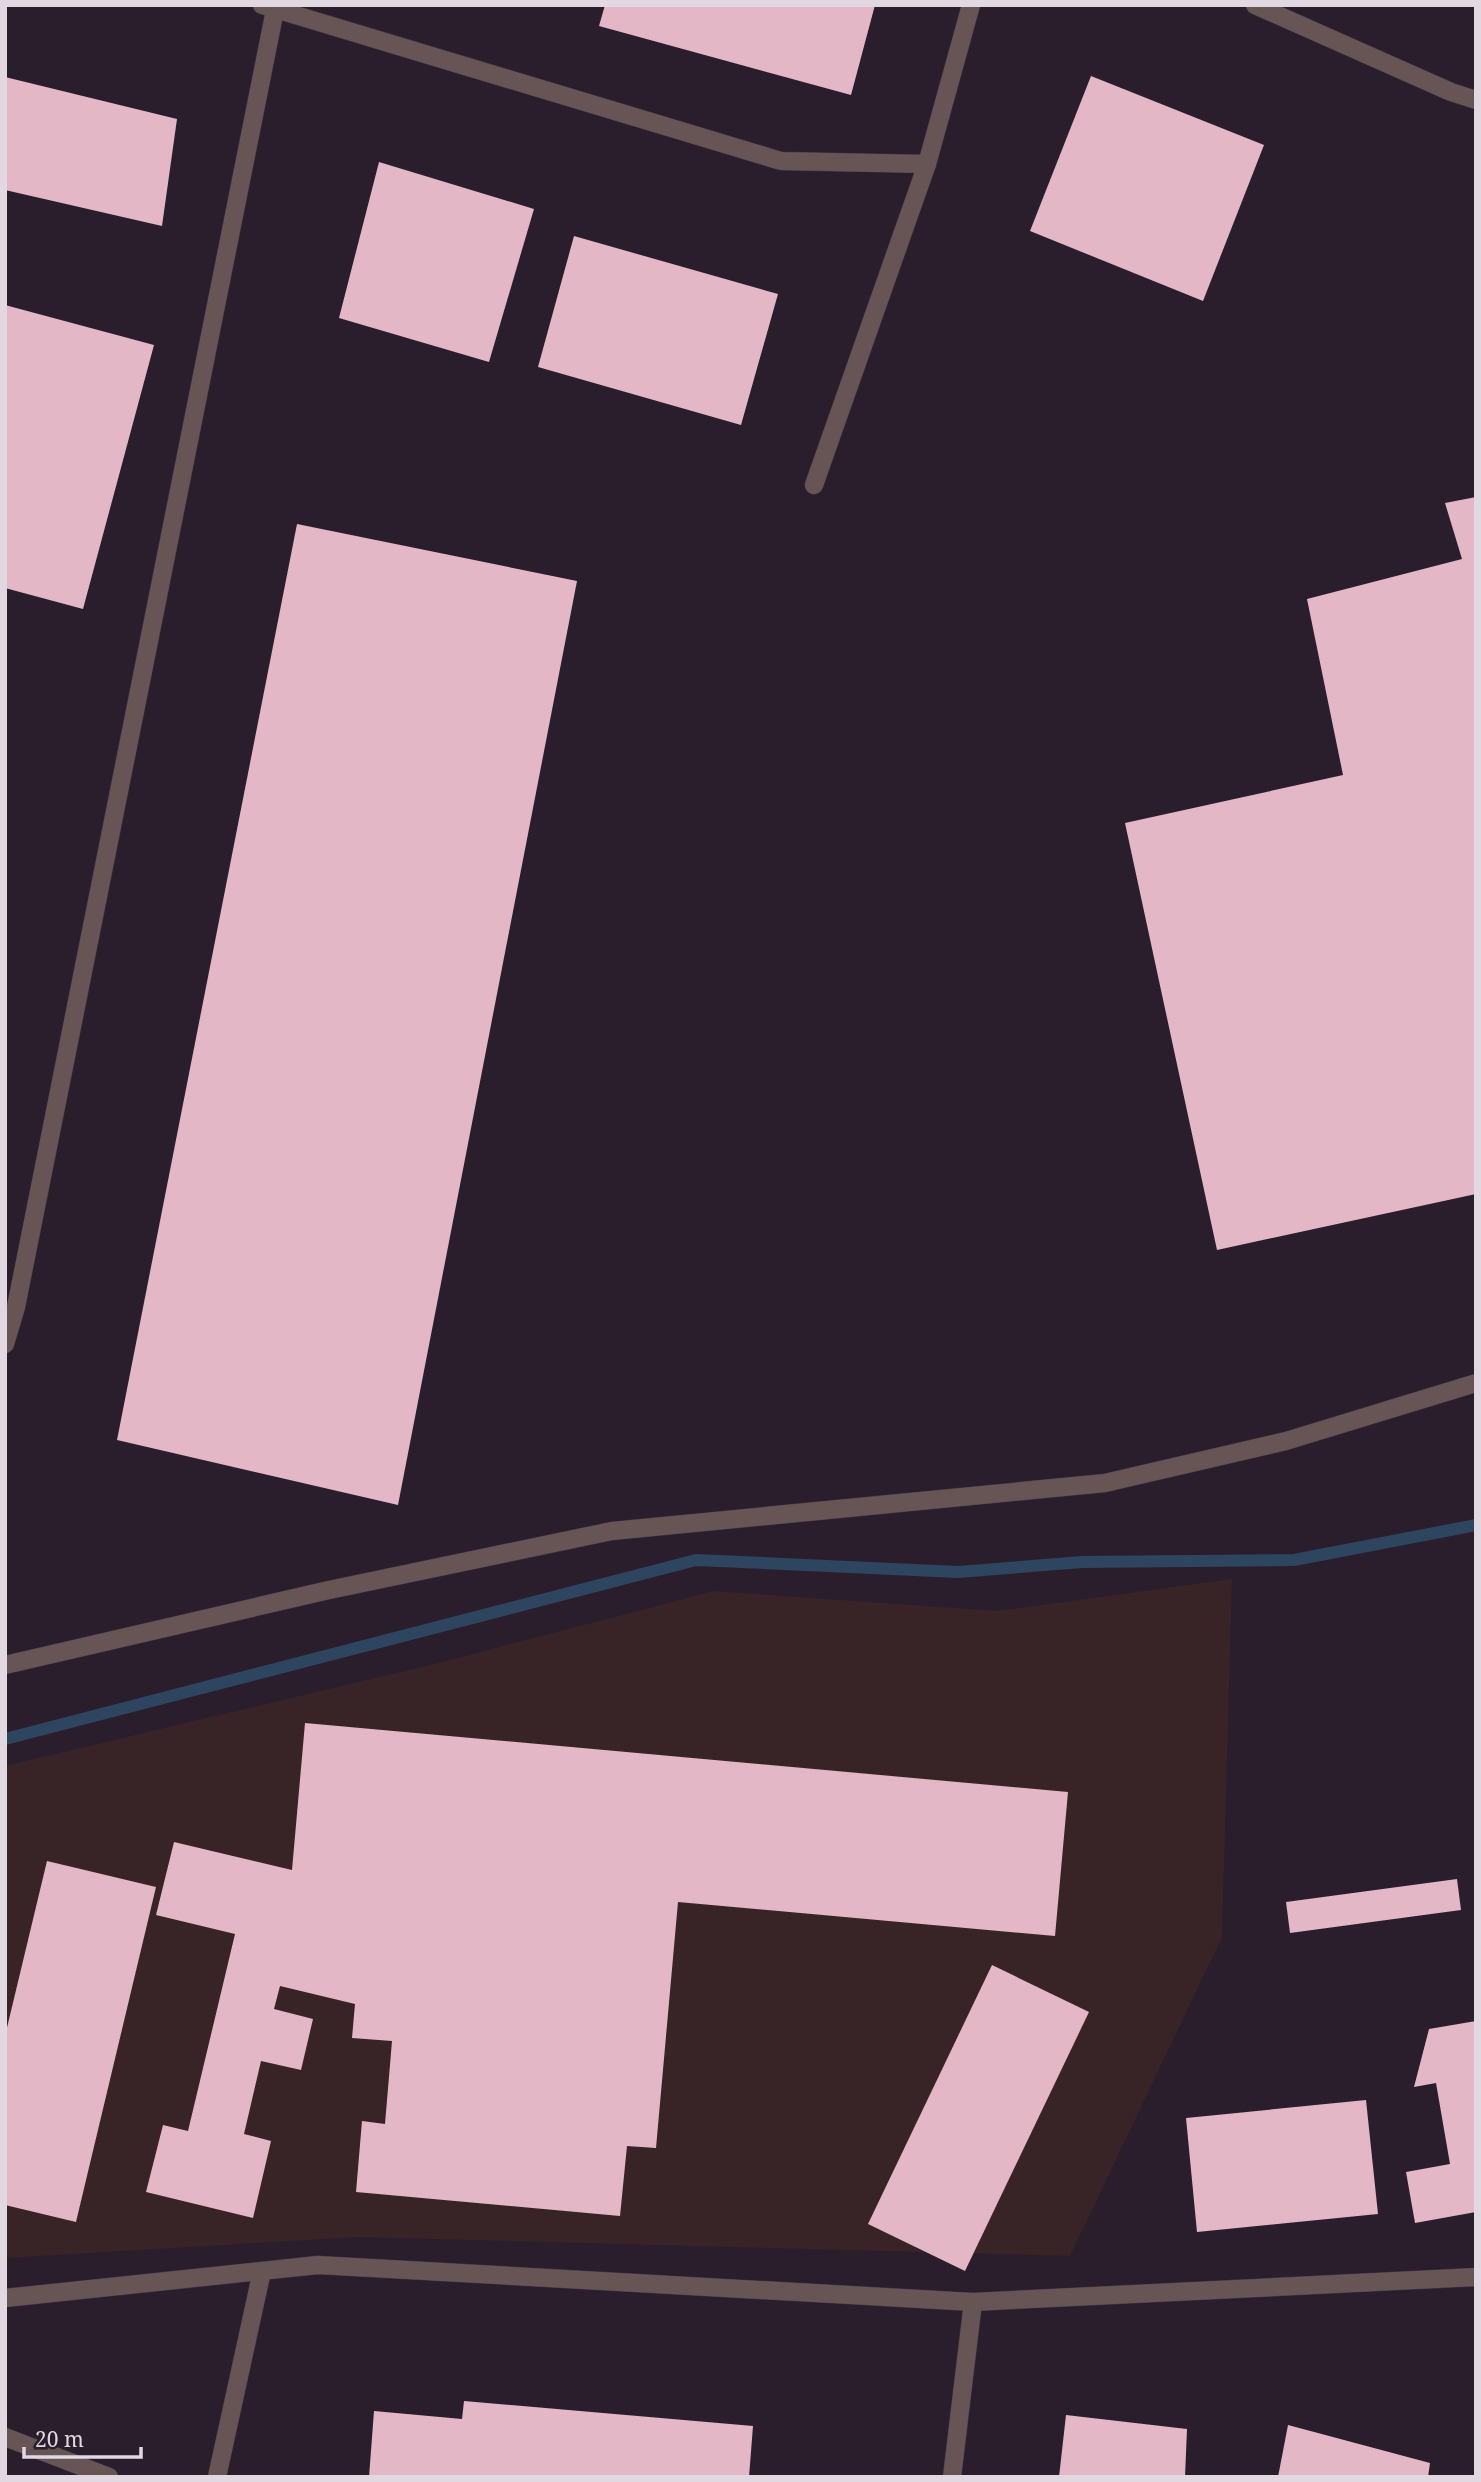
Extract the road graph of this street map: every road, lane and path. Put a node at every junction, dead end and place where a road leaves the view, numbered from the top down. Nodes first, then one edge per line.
1 (971, 5) edge
2 (1255, 5) edge
3 (271, 6) edge
4 (1476, 100) edge
5 (927, 164) junction
6 (814, 485) dead end
7 (5, 1344) edge
8 (1476, 1384) edge
9 (5, 1665) edge
10 (262, 2272) junction
11 (1476, 2277) edge
12 (5, 2298) edge
13 (973, 2302) junction
14 (5, 2437) edge
15 (109, 2477) edge
16 (217, 2477) edge
17 (952, 2477) edge

1 - 5 street
2 - 4 street
3 - 5 street
3 - 7 street
5 - 6 street
8 - 9 street
10 - 12 street
10 - 13 street
10 - 16 street
11 - 13 street
13 - 17 street
14 - 15 street

